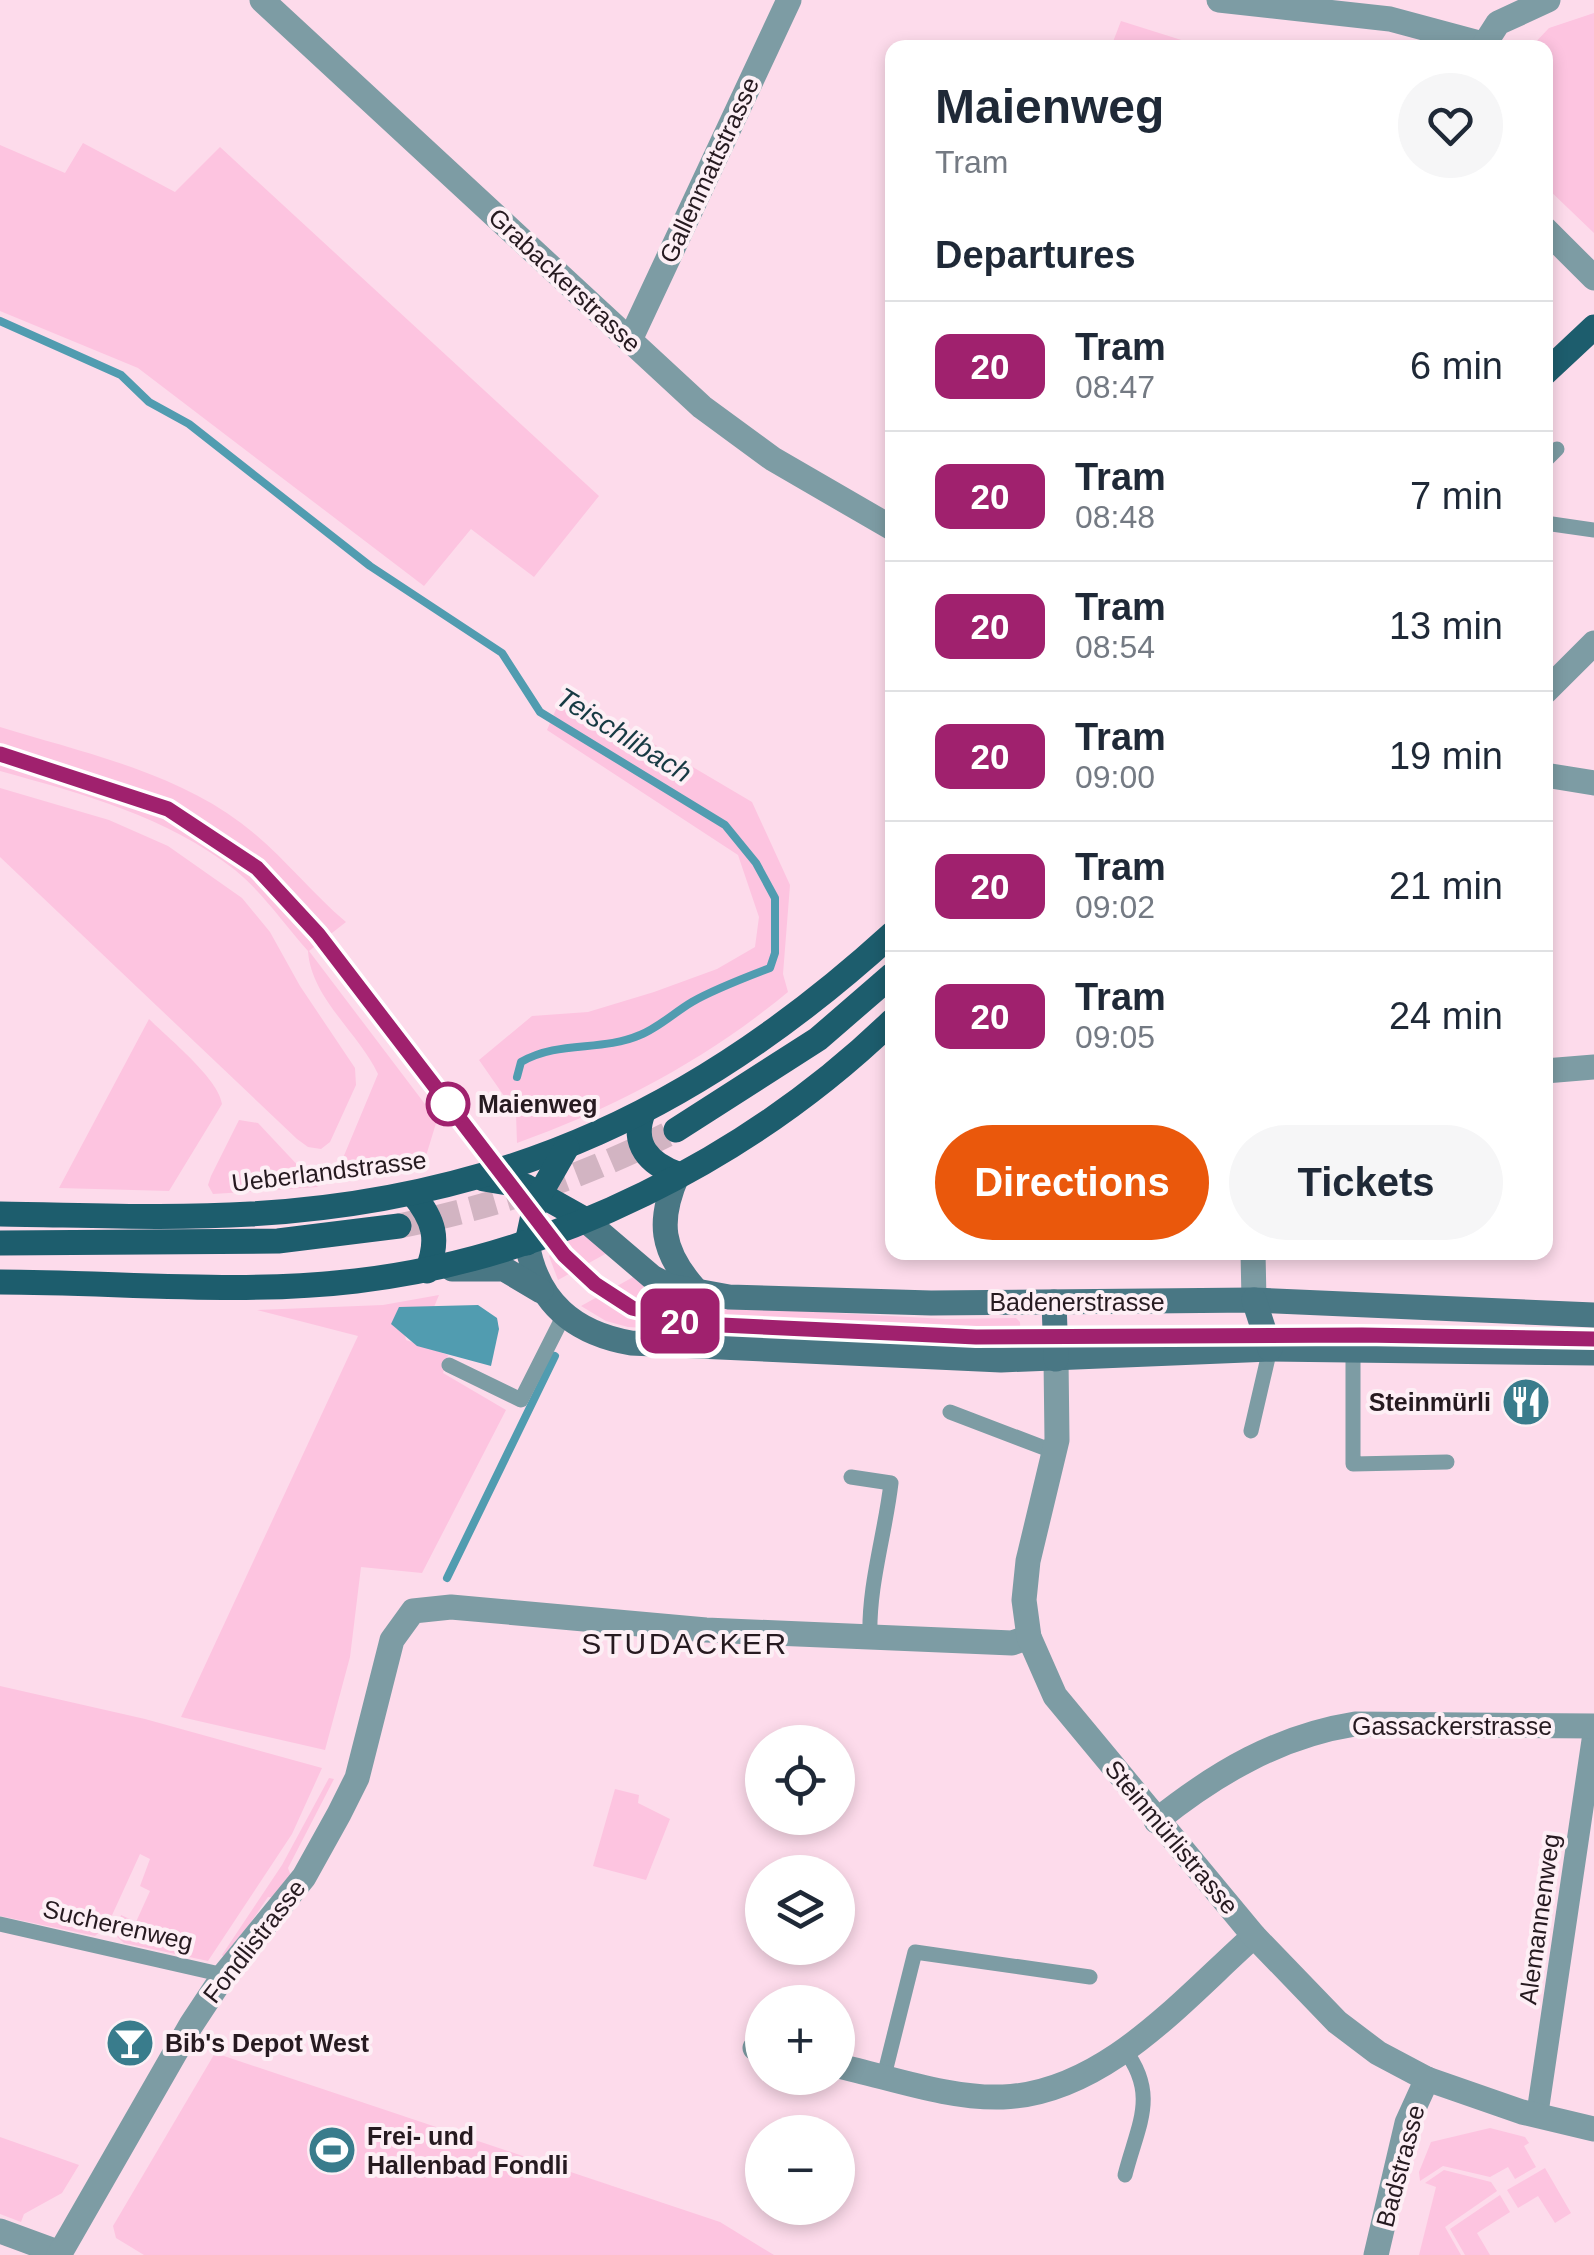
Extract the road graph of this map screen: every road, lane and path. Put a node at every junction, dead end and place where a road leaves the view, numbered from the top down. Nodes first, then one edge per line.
1 (262, 0) edge
2 (788, 0) edge
3 (1219, 0) edge
4 (1548, 0) edge
5 (1461, 40) edge
6 (1487, 40) edge
7 (1553, 237) edge
8 (1594, 278) edge
9 (1594, 327) edge
10 (630, 340) junction
11 (1553, 365) edge
12 (1557, 448) dead end
13 (1553, 452) edge
14 (885, 524) edge
15 (1553, 524) edge
16 (1594, 530) edge
17 (1594, 643) edge
18 (1553, 684) edge
19 (1553, 776) edge
20 (1594, 783) edge
21 (885, 940) edge
22 (885, 982) edge
23 (885, 1026) edge
24 (1594, 1067) edge
25 (1553, 1071) edge
26 (642, 1113) junction
27 (676, 1130) tunnel mouth
28 (566, 1147) junction
29 (678, 1174) junction
30 (479, 1178) junction
31 (540, 1192) junction
32 (413, 1194) junction
33 (0, 1214) edge
34 (584, 1218) junction
35 (399, 1226) tunnel mouth
36 (0, 1243) edge
37 (527, 1243) junction
38 (1252, 1260) edge
39 (428, 1271) junction
40 (0, 1282) edge
41 (695, 1289) junction
42 (543, 1293) junction
43 (1254, 1300) junction
44 (1054, 1302) junction
45 (1594, 1314) edge
46 (564, 1315) junction
47 (1270, 1349) junction
48 (1353, 1349) junction
49 (1594, 1352) edge
50 (1056, 1359) junction
51 (449, 1365) dead end
52 (950, 1412) dead end
53 (1251, 1431) dead end
54 (1055, 1452) junction
55 (1447, 1462) dead end
56 (851, 1477) dead end
57 (1028, 1637) junction
58 (870, 1639) junction
59 (1594, 1728) edge
60 (1156, 1821) junction
61 (0, 1924) edge
62 (1254, 1936) junction
63 (224, 1975) junction
64 (1090, 1978) dead end
65 (1124, 2049) junction
66 (855, 2070) edge
67 (884, 2076) junction
68 (1427, 2079) junction
69 (1538, 2116) junction
70 (1594, 2129) edge
71 (1125, 2175) dead end
72 (0, 2231) edge
73 (60, 2254) edge
74 (1376, 2255) edge

1 - 10 street, Grabackerstrasse
2 - 10 street, Gallenmattstrasse
3 - 5 street
4 - 6 street
7 - 8 street
9 - 11 main road
10 - 14 street, Grabackerstrasse
12 - 13 lane
15 - 16 lane
17 - 18 street
19 - 20 street
21 - 26 main road, Ueberlandstrasse
22 - 27 main road
23 - 29 main road
24 - 25 street
26 - 28 main road, Ueberlandstrasse
26 - 29 main road
28 - 30 main road, Ueberlandstrasse
28 - 31 main road
29 - 34 main road
29 - 41 main road
30 - 31 main road
30 - 32 main road, Ueberlandstrasse
31 - 34 main road
31 - 37 main road
32 - 33 main road, Ueberlandstrasse
32 - 39 main road
34 - 37 main road
34 - 41 main road, Badenerstrasse
35 - 36 main road
37 - 39 main road
37 - 42 main road
38 - 43 street
39 - 40 main road
39 - 42 main road
41 - 44 main road, Badenerstrasse
42 - 46 main road
43 - 44 main road, Badenerstrasse
43 - 45 main road, Badenerstrasse
43 - 47 main road
44 - 50 main road
46 - 50 main road
46 - 51 lane
47 - 48 main road
47 - 50 main road
47 - 53 lane
48 - 49 main road
48 - 55 lane
50 - 54 street, Steinmürlistrasse
52 - 54 lane
54 - 57 street, Steinmürlistrasse
56 - 58 lane
57 - 58 street
57 - 60 street, Steinmürlistrasse
58 - 63 street, Fondlistrasse
59 - 60 street, Gassackerstrasse
59 - 69 street, Alemannenweg
60 - 62 street, Steinmürlistrasse
61 - 63 lane, Sucherenweg
62 - 65 street
62 - 68 street, Steinmürlistrasse
63 - 73 street, Fondlistrasse
64 - 67 lane
65 - 67 street
65 - 71 lane
66 - 67 street
68 - 69 street, Steinmürlistrasse
68 - 74 street, Badstrasse
69 - 70 street, Steinmürlistrasse
72 - 73 street

